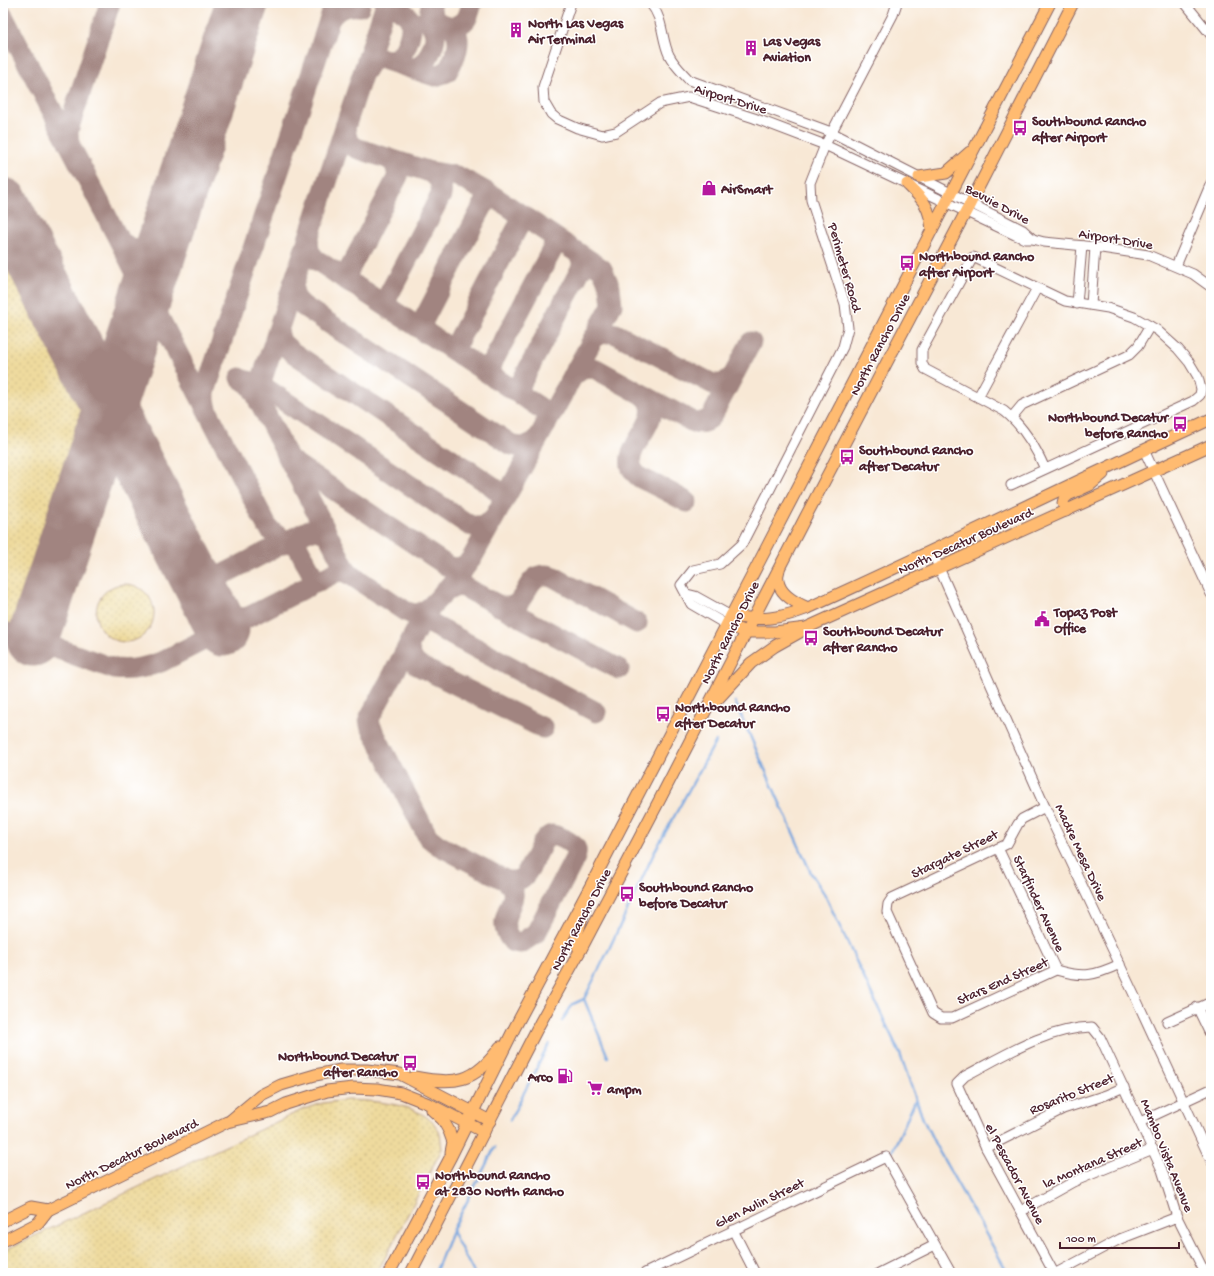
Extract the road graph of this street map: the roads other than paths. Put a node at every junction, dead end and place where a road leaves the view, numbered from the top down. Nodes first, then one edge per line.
1 (571, 3) edge
2 (650, 3) edge
3 (897, 3) edge
4 (1050, 3) edge
5 (1073, 3) edge
6 (1185, 3) edge
7 (1211, 35) edge
8 (831, 132) junction
9 (825, 145) junction
10 (975, 148) junction
11 (919, 177) junction
12 (1211, 183) edge
13 (907, 184) junction
14 (948, 198) junction
15 (968, 208) junction
16 (932, 229) junction
17 (1033, 239) joint
18 (1082, 246) junction
19 (1095, 247) junction
20 (1176, 266) junction
21 (1211, 287) edge
22 (1037, 288) junction
23 (1077, 304) junction
24 (1091, 305) junction
25 (1150, 326) junction
26 (978, 397) junction
27 (1012, 417) junction
28 (1211, 419) edge
29 (1211, 445) edge
30 (1144, 450) junction
31 (1116, 463) junction
32 (1045, 469) junction
33 (1155, 471) junction
34 (1011, 485) dead end
35 (1066, 511) junction
36 (932, 552) junction
37 (938, 568) junction
38 (778, 569) junction
39 (1211, 594) edge
40 (808, 608) junction
41 (752, 619) junction
42 (729, 620) junction
43 (806, 628) junction
44 (746, 632) junction
45 (703, 716) junction
46 (1046, 808) junction
47 (998, 848) junction
48 (591, 885) junction
49 (581, 950) junction
50 (1120, 964) junction
51 (1056, 970) junction
52 (1211, 1002) edge
53 (1197, 1007) junction
54 (941, 1018) joint
55 (1167, 1022) dead end
56 (1092, 1027) joint
57 (514, 1028) junction
58 (1211, 1036) edge
59 (400, 1074) junction
60 (1124, 1087) junction
61 (1211, 1090) edge
62 (1184, 1102) junction
63 (429, 1104) junction
64 (473, 1112) junction
65 (490, 1121) junction
66 (228, 1122) junction
67 (1140, 1122) junction
68 (467, 1123) junction
69 (484, 1132) junction
70 (986, 1148) junction
71 (1153, 1149) junction
72 (450, 1158) junction
73 (1211, 1161) edge
74 (48, 1210) junction
75 (1021, 1211) junction
76 (1177, 1217) junction
77 (3, 1221) edge
78 (733, 1230) junction
79 (3, 1241) edge
80 (935, 1245) junction
81 (650, 1272) edge
82 (389, 1273) edge
83 (411, 1273) edge
84 (755, 1273) edge
85 (879, 1273) edge
86 (951, 1273) edge
87 (1055, 1273) edge
88 (1205, 1273) edge

1 - 9 street, Airport Drive
2 - 8 street, Airport Drive
3 - 8 street, Perimeter Road
4 - 10 main road, North Rancho Drive
5 - 15 main road, North Rancho Drive
6 - 7 street
8 - 9 street, Perimeter Road
8 - 11 street, Airport Drive
9 - 13 street, Airport Drive
9 - 42 street, Perimeter Road
10 - 11 main road
10 - 14 main road, North Rancho Drive
11 - 14 street, Airport Drive
12 - 20 street
13 - 14 street, Airport Drive
13 - 16 main road
14 - 15 street, Bevvie Drive
14 - 16 main road, North Rancho Drive
15 - 17 street, Bevvie Drive
15 - 38 main road, North Rancho Drive
16 - 42 main road, North Rancho Drive
17 - 18 street, Airport Drive
18 - 19 street, Airport Drive
18 - 23 street
19 - 20 street, Airport Drive
19 - 24 street
20 - 21 street, Airport Drive
22 - 23 street
22 - 26 street
22 - 26 street
23 - 24 street
24 - 25 street
25 - 27 street
25 - 32 street
26 - 27 street
27 - 32 street
28 - 30 main road, North Decatur Boulevard
29 - 33 main road, North Decatur Boulevard
30 - 31 main road, North Decatur Boulevard
30 - 33 street
31 - 35 main road
31 - 36 main road, North Decatur Boulevard
32 - 34 street
33 - 35 main road, North Decatur Boulevard
33 - 39 street
35 - 37 main road, North Decatur Boulevard
36 - 37 street, Madre Mesa Drive
36 - 40 main road, North Decatur Boulevard
37 - 43 main road, North Decatur Boulevard
37 - 46 street, Madre Mesa Drive
38 - 40 main road
38 - 41 main road, North Rancho Drive
40 - 41 main road, North Decatur Boulevard
41 - 42 main road, North Decatur Boulevard
41 - 44 main road, North Rancho Drive
42 - 44 main road, North Decatur Boulevard
42 - 48 main road, North Rancho Drive
43 - 44 main road, North Decatur Boulevard
43 - 45 main road
44 - 45 main road, North Rancho Drive
45 - 49 main road, North Rancho Drive
46 - 47 street, Stargate Street
46 - 50 street, Madre Mesa Drive
47 - 51 street, Starfinder Avenue
47 - 54 street, Stargate Street
48 - 49 main road
48 - 57 main road, North Rancho Drive
49 - 65 main road, North Rancho Drive
50 - 51 street, Stars End Street
50 - 62 street, Madre Mesa Drive
51 - 54 street, Stars End Street
52 - 53 street
53 - 55 street
53 - 58 street
56 - 60 street, Mambo Vista Avenue
56 - 70 street, el Pescador Avenue
57 - 59 main road
57 - 64 main road, North Rancho Drive
59 - 64 main road, North Decatur Boulevard
59 - 66 main road, North Decatur Boulevard
60 - 67 street, Mambo Vista Avenue
60 - 70 street, Rosarito Street
61 - 62 street
62 - 67 street
62 - 73 street, Madre Mesa Drive
63 - 66 main road, North Decatur Boulevard
63 - 68 main road, North Decatur Boulevard
63 - 72 main road
64 - 65 main road, North Decatur Boulevard
64 - 68 main road, North Rancho Drive
65 - 69 main road, North Rancho Drive
66 - 74 main road, North Decatur Boulevard
67 - 71 street, Mambo Vista Avenue
68 - 69 main road, North Decatur Boulevard
68 - 72 main road, North Rancho Drive
69 - 83 main road, North Rancho Drive
70 - 75 street, el Pescador Avenue
71 - 75 street, la Montana Street
71 - 76 street, Mambo Vista Avenue
72 - 82 main road, North Rancho Drive
74 - 77 main road
74 - 79 main road, North Decatur Boulevard
75 - 87 street, el Pescador Avenue
76 - 87 street
76 - 88 street, Mambo Vista Avenue
78 - 80 street, Glen Aulin Street
78 - 81 street, Glen Aulin Street
78 - 84 street
80 - 85 street
80 - 86 street

